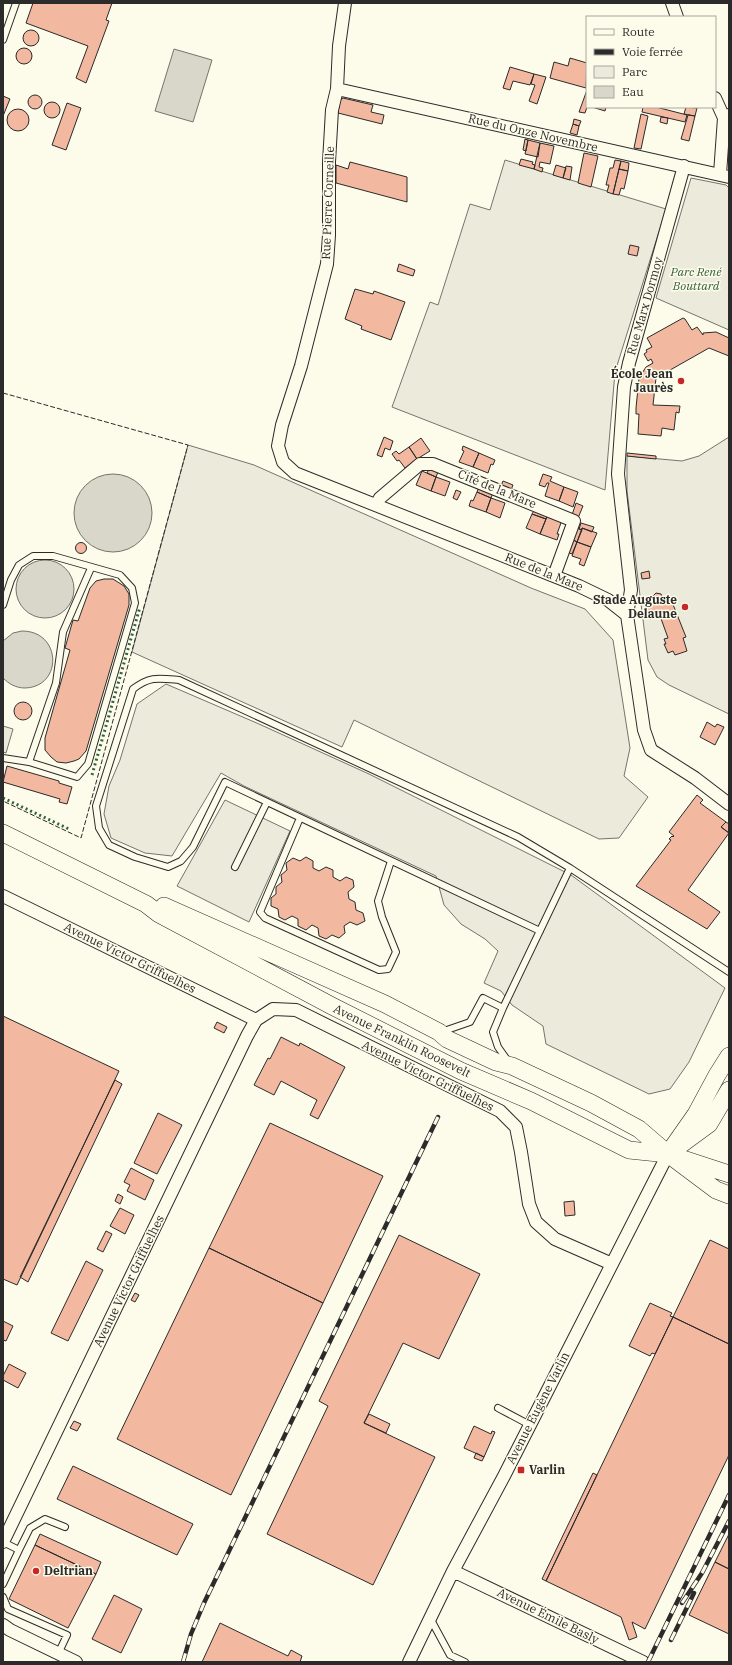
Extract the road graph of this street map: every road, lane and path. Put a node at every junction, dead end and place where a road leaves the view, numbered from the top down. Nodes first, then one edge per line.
1 (16, 3) edge
2 (345, 3) edge
3 (672, 3) edge
4 (677, 16) edge
5 (3, 40) edge
6 (337, 89) junction
7 (716, 100) edge
8 (727, 117) edge
9 (684, 166) junction
10 (725, 176) edge
11 (278, 446) joint
12 (376, 505) junction
13 (91, 568) junction
14 (554, 576) junction
15 (3, 605) edge
16 (628, 615) junction
17 (3, 758) edge
18 (29, 762) junction
19 (268, 802) junction
20 (729, 804) edge
21 (300, 818) junction
22 (3, 833) edge
23 (391, 861) junction
24 (235, 867) dead end
25 (570, 868) junction
26 (3, 896) edge
27 (146, 904) junction
28 (540, 931) junction
29 (729, 972) edge
30 (503, 1008) junction
31 (256, 1020) junction
32 (439, 1032) junction
33 (729, 1056) edge
34 (512, 1066) junction
35 (729, 1090) edge
36 (668, 1154) junction
37 (729, 1174) edge
38 (729, 1195) edge
39 (612, 1264) junction
40 (498, 1408) dead end
41 (530, 1425) junction
42 (65, 1527) dead end
43 (3, 1542) edge
44 (19, 1550) junction
45 (453, 1571) junction
46 (3, 1584) edge
47 (3, 1597) edge
48 (430, 1618) junction
49 (3, 1625) edge
50 (58, 1654) junction
51 (76, 1662) edge
52 (409, 1662) edge
53 (465, 1662) edge
54 (643, 1662) edge

1 - 5 lane
2 - 6 street, Rue Pierre Corneille
3 - 4 street
6 - 9 street, Rue du Onze Novembre
6 - 11 street, Rue Pierre Corneille
7 - 8 street
8 - 10 street
9 - 10 street, Rue du Onze Novembre
9 - 16 street, Rue Marx Dormoy
11 - 12 street, Rue de la Mare
12 - 14 street, Rue de la Mare
12 - 14 street, Cité de la Mare
13 - 15 lane
13 - 18 lane
13 - 18 lane
14 - 16 street, Rue de la Mare
16 - 20 street
17 - 18 lane
19 - 21 lane
19 - 24 lane
19 - 25 lane
21 - 23 lane
21 - 23 lane
22 - 27 main road, Avenue Franklin Roosevelt
23 - 28 lane
25 - 28 lane
25 - 29 lane
26 - 31 street, Avenue Victor Griffuelhes
27 - 32 main road, Avenue Franklin Roosevelt
27 - 36 main road, Avenue Franklin Roosevelt
28 - 30 lane
30 - 32 lane
30 - 34 lane
31 - 39 street, Avenue Victor Griffuelhes
31 - 43 street, Avenue Victor Griffuelhes
32 - 34 main road, Avenue Franklin Roosevelt
33 - 36 main road
34 - 36 main road, Avenue Franklin Roosevelt
35 - 36 main road
36 - 37 main road, Avenue Franklin Roosevelt
36 - 38 main road, Avenue Franklin Roosevelt
36 - 39 street, Avenue Eugène Varlin
39 - 41 street, Avenue Eugène Varlin
40 - 41 lane
41 - 45 street, Avenue Eugène Varlin
42 - 44 lane
43 - 44 lane
44 - 46 lane
45 - 48 street, Avenue Eugène Varlin
45 - 54 street, Avenue Émile Basly
47 - 50 lane
48 - 52 street, Avenue Eugène Varlin
48 - 53 lane
49 - 50 street
50 - 51 street

